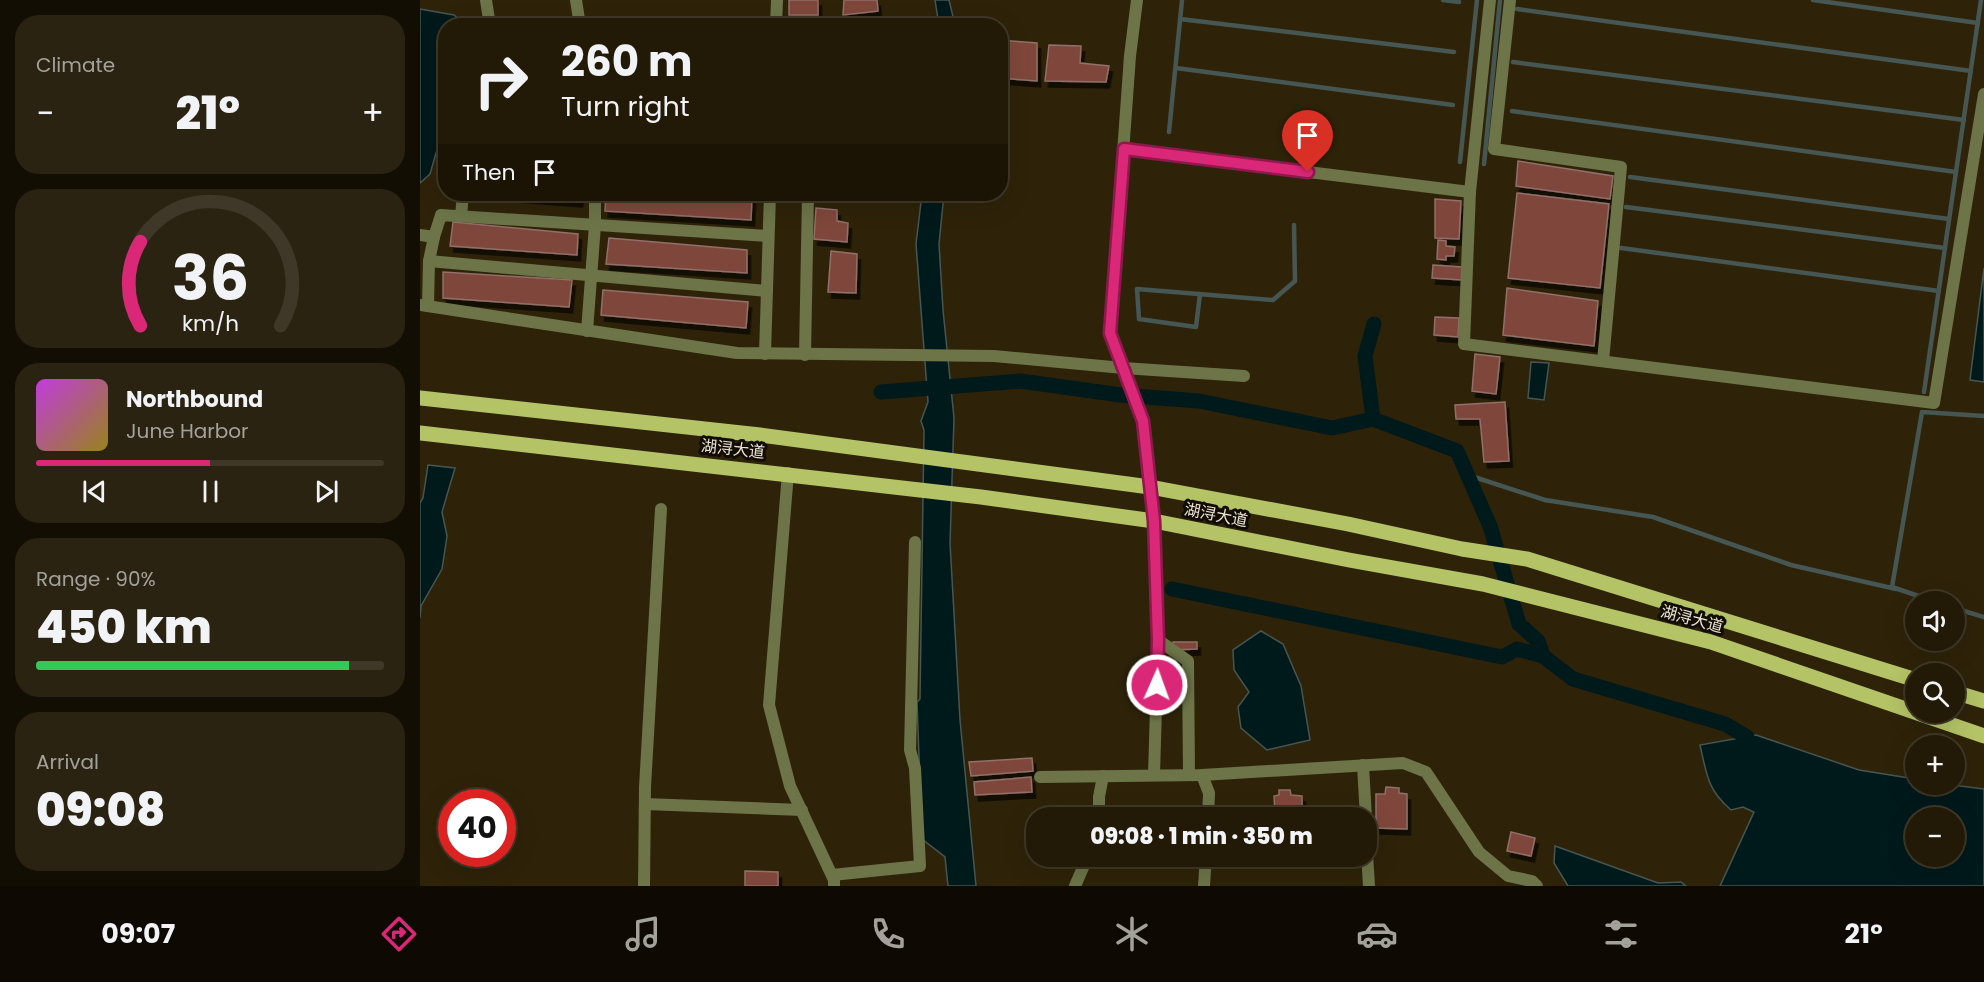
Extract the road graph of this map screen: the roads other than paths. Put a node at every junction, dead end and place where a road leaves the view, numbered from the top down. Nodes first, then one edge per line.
1 (486, 0) edge
2 (576, 0) edge
3 (777, 0) edge
4 (1137, 0) edge
5 (1490, 0) edge
6 (1510, 0) edge
7 (489, 18) edge
8 (579, 18) edge
9 (776, 18) edge
10 (1984, 94) edge
11 (1124, 149) junction
12 (1470, 192) junction
13 (462, 201) edge
14 (595, 201) edge
15 (770, 201) edge
16 (808, 201) edge
17 (461, 216) junction
18 (595, 225) junction
19 (420, 235) edge
20 (768, 236) junction
21 (434, 237) junction
22 (429, 261) junction
23 (591, 275) junction
24 (767, 291) junction
25 (424, 305) edge
26 (587, 331) junction
27 (765, 354) junction
28 (805, 355) junction
29 (1603, 361) junction
30 (1123, 368) junction
31 (1244, 376) dead end
32 (420, 398) edge
33 (420, 433) edge
34 (788, 473) junction
35 (1150, 486) junction
36 (661, 509) dead end
37 (1154, 521) junction
38 (915, 542) dead end
39 (1158, 640) junction
40 (1905, 677) edge
41 (1965, 695) edge
42 (1984, 701) edge
43 (1984, 736) edge
44 (1363, 765) junction
45 (1154, 775) junction
46 (1189, 775) junction
47 (1202, 775) junction
48 (1102, 776) junction
49 (1040, 777) dead end
50 (645, 804) junction
51 (1099, 807) edge
52 (1208, 807) edge
53 (1365, 807) edge
54 (802, 810) junction
55 (1083, 867) edge
56 (1205, 867) edge
57 (1368, 867) edge
58 (833, 880) edge
59 (644, 886) edge
60 (1075, 886) edge
61 (1204, 886) edge
62 (1369, 886) edge
63 (1537, 886) edge

1 - 7 street
2 - 8 street
3 - 9 street
4 - 11 street
5 - 12 street
6 - 29 street
10 - 29 street
11 - 12 street
11 - 30 street
12 - 29 street
13 - 17 street
14 - 18 street
15 - 20 street
16 - 28 street
17 - 18 street
17 - 21 street
18 - 20 street
18 - 23 street
19 - 21 street
20 - 24 street
21 - 22 street
22 - 23 street
22 - 25 street
23 - 24 street
23 - 26 street
24 - 27 street
25 - 26 street
26 - 27 street
27 - 28 street
28 - 30 street
30 - 31 street
30 - 35 street
32 - 35 main road, 湖浔大道
33 - 34 main road, 湖浔大道
34 - 37 main road, 湖浔大道
34 - 54 street
35 - 37 street
35 - 40 main road, 湖浔大道
36 - 50 street
37 - 39 street
37 - 43 main road, 湖浔大道
38 - 58 street
39 - 45 street
39 - 46 street
41 - 42 main road
44 - 47 street
44 - 53 street
44 - 63 street
45 - 46 street
45 - 48 street
46 - 47 street
47 - 52 street
48 - 49 street
48 - 51 street
50 - 54 street
50 - 59 street
54 - 58 street
55 - 60 street
56 - 61 street
57 - 62 street

